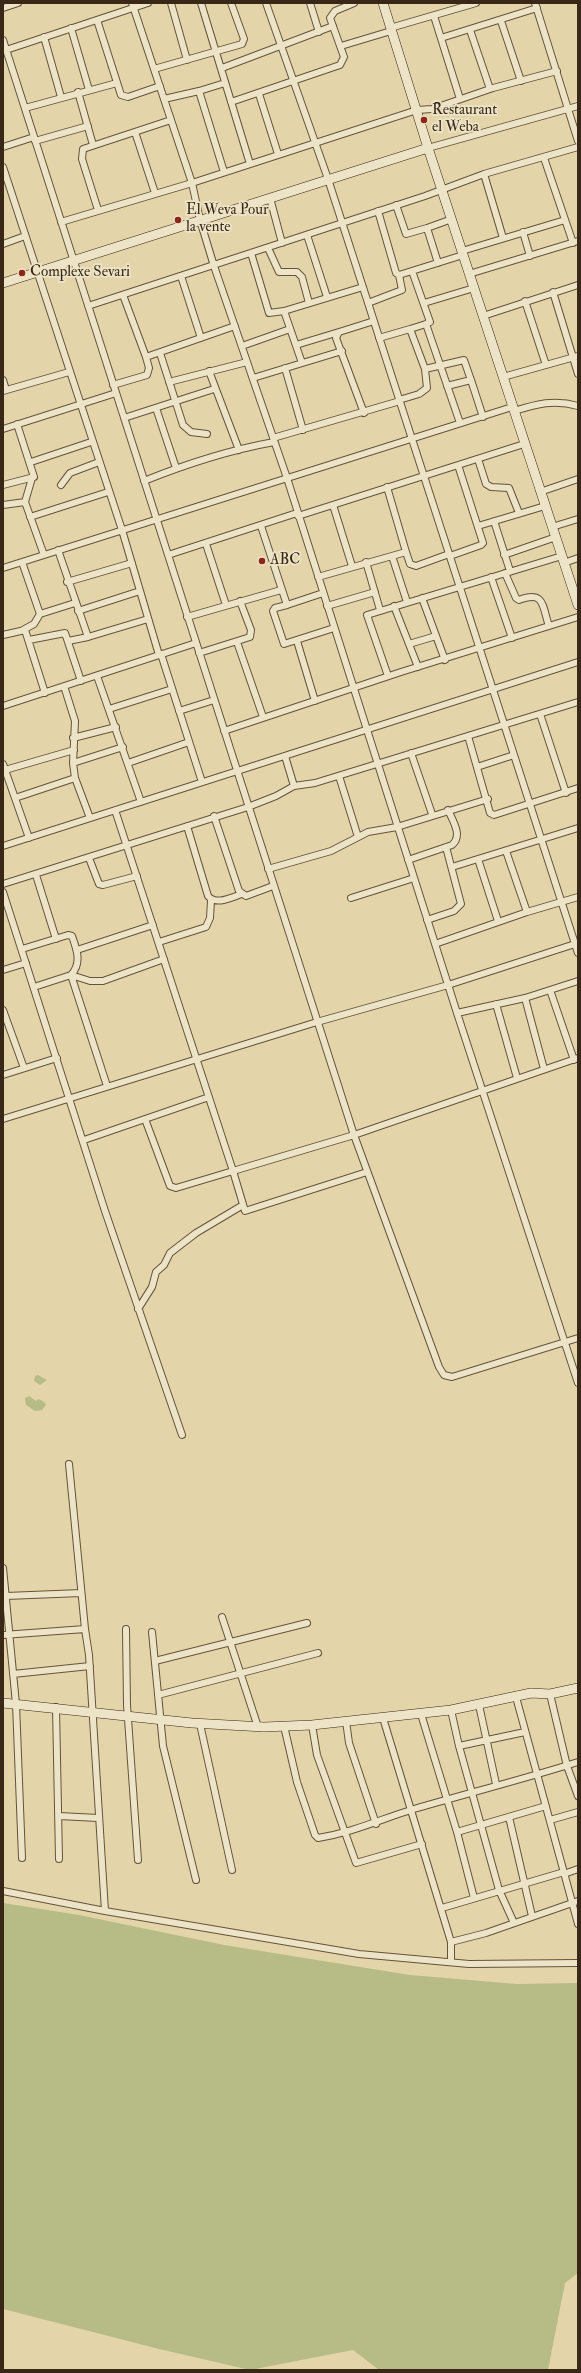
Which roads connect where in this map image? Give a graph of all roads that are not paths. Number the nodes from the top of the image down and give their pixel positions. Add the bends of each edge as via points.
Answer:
1 (18, 3) edge
2 (148, 3) edge
3 (171, 3) edge
4 (201, 3) edge
5 (231, 3) edge
6 (266, 3) edge
7 (310, 3) edge
8 (354, 3) edge
9 (383, 3) edge
10 (476, 3) edge
11 (133, 5) edge
12 (536, 5) edge
13 (3, 8) edge
14 (434, 16) junction
15 (97, 20) junction
16 (502, 21) junction
17 (333, 26) junction
18 (71, 28) junction
19 (391, 30) junction
20 (470, 30) junction
21 (319, 32) junction
22 (44, 37) junction
23 (440, 38) junction
24 (3, 40) edge
25 (341, 46) junction
26 (282, 47) junction
27 (6, 50) junction
28 (217, 52) junction
29 (187, 60) junction
30 (222, 68) junction
31 (154, 69) junction
32 (556, 71) junction
33 (521, 81) junction
34 (294, 82) junction
35 (117, 83) junction
36 (225, 83) junction
37 (160, 86) junction
38 (490, 89) junction
39 (89, 90) junction
40 (199, 91) junction
41 (78, 92) junction
42 (259, 94) junction
43 (61, 97) junction
44 (164, 99) junction
45 (460, 99) junction
46 (230, 102) junction
47 (578, 106) edge
48 (25, 108) junction
49 (568, 109) junction
50 (417, 110) junction
51 (171, 120) junction
52 (88, 126) junction
53 (135, 132) junction
54 (34, 139) junction
55 (578, 141) edge
56 (315, 142) junction
57 (93, 145) junction
58 (3, 147) edge
59 (578, 147) edge
60 (428, 148) junction
61 (278, 154) junction
62 (544, 158) junction
63 (250, 164) junction
64 (3, 168) edge
65 (224, 172) junction
66 (484, 174) junction
67 (328, 179) junction
68 (192, 183) junction
69 (5, 184) edge
70 (442, 189) junction
71 (155, 193) junction
72 (270, 198) junction
73 (396, 205) junction
74 (98, 210) junction
75 (378, 211) junction
76 (452, 219) junction
77 (200, 220) junction
78 (565, 220) junction
79 (61, 222) junction
80 (342, 222) junction
81 (427, 228) junction
82 (523, 232) junction
83 (307, 235) junction
84 (25, 236) junction
85 (503, 238) junction
86 (575, 242) edge
87 (282, 243) junction
88 (3, 244) edge
89 (268, 248) junction
90 (251, 253) junction
91 (462, 253) junction
92 (530, 256) junction
93 (75, 260) junction
94 (438, 263) junction
95 (214, 266) junction
96 (412, 271) junction
97 (37, 272) junction
98 (469, 274) junction
99 (398, 275) junction
100 (181, 276) junction
101 (3, 283) edge
102 (578, 285) edge
103 (363, 287) junction
104 (474, 288) junction
105 (553, 292) junction
106 (123, 294) junction
107 (327, 297) junction
108 (525, 301) junction
109 (309, 303) junction
110 (368, 303) junction
111 (424, 303) junction
112 (88, 306) junction
113 (284, 311) junction
114 (483, 316) junction
115 (374, 321) junction
116 (426, 324) junction
117 (235, 326) junction
118 (290, 329) junction
119 (410, 329) junction
120 (339, 332) junction
121 (201, 338) junction
122 (379, 338) junction
123 (296, 345) junction
124 (242, 346) junction
125 (342, 351) junction
126 (160, 353) junction
127 (146, 357) junction
128 (575, 357) edge
129 (247, 362) junction
130 (302, 363) junction
131 (440, 364) junction
132 (546, 365) junction
133 (284, 368) junction
134 (425, 369) junction
135 (209, 371) junction
136 (69, 372) junction
137 (578, 374) edge
138 (503, 377) junction
139 (253, 378) junction
140 (3, 380) edge
141 (471, 380) junction
142 (169, 382) junction
143 (114, 385) junction
144 (447, 386) junction
145 (214, 389) junction
146 (5, 390) edge
147 (116, 392) junction
148 (175, 401) junction
149 (399, 401) junction
150 (80, 404) junction
151 (578, 406) edge
152 (156, 408) junction
153 (513, 409) junction
154 (364, 413) junction
155 (483, 417) junction
156 (124, 418) junction
157 (460, 423) junction
158 (17, 424) junction
159 (3, 428) edge
160 (303, 430) junction
161 (207, 434) dead end
162 (412, 439) junction
163 (274, 440) junction
164 (91, 442) junction
165 (524, 444) junction
166 (239, 450) junction
167 (478, 459) junction
168 (30, 462) junction
169 (99, 462) junction
170 (458, 465) junction
171 (176, 468) junction
172 (424, 476) junction
173 (32, 478) junction
174 (287, 478) junction
175 (578, 479) edge
176 (144, 481) junction
177 (3, 485) edge
178 (61, 485) dead end
179 (387, 487) junction
180 (108, 492) junction
181 (540, 492) junction
182 (25, 502) junction
183 (3, 505) edge
184 (333, 505) junction
185 (545, 506) junction
186 (519, 513) junction
187 (297, 514) junction
188 (30, 517) junction
189 (156, 519) junction
190 (578, 519) edge
191 (494, 521) junction
192 (261, 526) junction
193 (478, 526) junction
194 (552, 527) junction
195 (122, 530) junction
196 (556, 537) junction
197 (206, 544) junction
198 (58, 550) junction
199 (406, 552) junction
200 (44, 555) junction
201 (168, 555) junction
202 (449, 555) junction
203 (504, 555) junction
204 (392, 556) junction
205 (578, 558) edge
206 (563, 559) junction
207 (22, 562) junction
208 (366, 562) junction
209 (132, 563) junction
210 (352, 566) junction
211 (3, 567) edge
212 (507, 572) junction
213 (318, 577) junction
214 (491, 578) junction
215 (67, 582) junction
216 (460, 588) junction
217 (282, 590) junction
218 (140, 591) junction
219 (375, 592) junction
220 (323, 593) junction
221 (422, 598) junction
222 (240, 601) junction
223 (407, 602) junction
224 (75, 603) junction
225 (226, 605) junction
226 (287, 605) junction
227 (578, 605) edge
228 (327, 606) junction
229 (394, 606) junction
230 (380, 610) junction
231 (78, 611) junction
232 (40, 614) junction
233 (188, 617) junction
234 (578, 617) edge
235 (148, 619) junction
236 (549, 626) junction
237 (334, 628) junction
238 (23, 630) junction
239 (3, 635) edge
240 (436, 636) junction
241 (88, 637) junction
242 (512, 638) junction
243 (29, 640) junction
244 (68, 641) junction
245 (297, 641) junction
246 (237, 642) junction
247 (196, 643) junction
248 (409, 644) junction
249 (480, 648) junction
250 (199, 653) junction
251 (160, 655) junction
252 (444, 660) junction
253 (578, 662) edge
254 (418, 667) junction
255 (96, 676) junction
256 (388, 676) junction
257 (81, 681) junction
258 (64, 686) junction
259 (353, 688) junction
260 (172, 689) junction
261 (493, 689) junction
262 (45, 693) junction
263 (214, 700) junction
264 (315, 701) junction
265 (578, 702) edge
266 (3, 706) edge
267 (109, 709) junction
268 (179, 711) junction
269 (540, 714) junction
270 (263, 717) junction
271 (505, 726) junction
272 (116, 727) junction
273 (367, 729) junction
274 (224, 731) junction
275 (468, 736) junction
276 (73, 738) junction
277 (189, 742) junction
278 (123, 747) junction
279 (74, 750) junction
280 (411, 753) junction
281 (514, 755) junction
282 (285, 756) junction
283 (73, 763) junction
284 (128, 763) junction
285 (377, 763) junction
286 (4, 767) edge
287 (477, 767) junction
288 (237, 771) junction
289 (339, 776) junction
290 (75, 778) junction
291 (202, 782) junction
292 (294, 786) junction
293 (578, 788) edge
294 (566, 793) junction
295 (15, 798) junction
296 (488, 799) junction
297 (141, 802) junction
298 (530, 804) junction
299 (248, 807) junction
300 (115, 810) junction
301 (448, 810) junction
302 (432, 814) junction
303 (214, 816) junction
304 (90, 818) junction
305 (187, 826) junction
306 (398, 827) junction
307 (577, 830) edge
308 (358, 836) junction
309 (29, 838) junction
310 (542, 840) junction
311 (127, 845) junction
312 (3, 846) edge
313 (446, 847) junction
314 (506, 851) junction
315 (89, 858) junction
316 (478, 859) junction
317 (408, 860) junction
318 (452, 867) junction
319 (268, 870) junction
320 (36, 875) junction
321 (137, 876) junction
322 (414, 878) junction
323 (3, 884) edge
324 (274, 886) junction
325 (3, 892) edge
326 (242, 894) junction
327 (578, 897) edge
328 (352, 898) dead end
329 (212, 900) junction
330 (562, 901) junction
331 (527, 912) junction
332 (427, 920) junction
333 (498, 921) junction
334 (153, 925) junction
335 (56, 939) junction
336 (159, 942) junction
337 (577, 943) edge
338 (435, 944) junction
339 (22, 950) junction
340 (77, 950) junction
341 (578, 953) edge
342 (164, 959) junction
343 (26, 963) junction
344 (3, 970) edge
345 (71, 975) junction
346 (578, 981) edge
347 (448, 986) junction
348 (34, 987) junction
349 (550, 990) junction
350 (525, 998) junction
351 (496, 1004) junction
352 (3, 1010) edge
353 (457, 1014) junction
354 (317, 1022) junction
355 (57, 1058) junction
356 (197, 1059) junction
357 (576, 1059) edge
358 (24, 1068) junction
359 (544, 1068) junction
360 (3, 1075) edge
361 (517, 1078) junction
362 (107, 1086) junction
363 (482, 1090) junction
364 (209, 1097) junction
365 (70, 1098) junction
366 (3, 1119) edge
367 (145, 1119) junction
368 (354, 1136) junction
369 (84, 1140) junction
370 (233, 1171) junction
371 (367, 1172) junction
372 (243, 1204) junction
373 (138, 1309) junction
374 (578, 1338) edge
375 (564, 1343) junction
376 (578, 1383) edge
377 (182, 1435) dead end
378 (69, 1464) dead end
379 (3, 1568) edge
380 (81, 1593) junction
381 (6, 1596) junction
382 (222, 1617) dead end
383 (307, 1623) dead end
384 (86, 1629) junction
385 (126, 1629) dead end
386 (152, 1632) dead end
387 (10, 1634) junction
388 (3, 1635) edge
389 (231, 1642) junction
390 (318, 1653) dead end
391 (155, 1661) junction
392 (90, 1666) junction
393 (242, 1672) junction
394 (13, 1674) junction
395 (578, 1688) edge
396 (550, 1694) junction
397 (158, 1695) junction
398 (516, 1697) junction
399 (3, 1703) edge
400 (16, 1704) junction
401 (479, 1704) junction
402 (56, 1707) junction
403 (452, 1710) junction
404 (92, 1711) junction
405 (421, 1714) junction
406 (129, 1717) junction
407 (160, 1718) junction
408 (382, 1718) junction
409 (346, 1721) junction
410 (200, 1724) junction
411 (312, 1725) junction
412 (284, 1726) junction
413 (258, 1727) junction
414 (525, 1732) junction
415 (487, 1740) junction
416 (459, 1746) junction
417 (578, 1762) edge
418 (567, 1766) junction
419 (538, 1776) junction
420 (496, 1784) junction
421 (472, 1792) junction
422 (578, 1796) edge
423 (447, 1799) junction
424 (546, 1806) junction
425 (412, 1810) junction
426 (578, 1812) edge
427 (59, 1816) junction
428 (98, 1818) junction
429 (509, 1818) junction
430 (550, 1820) junction
431 (376, 1824) junction
432 (480, 1825) junction
433 (457, 1832) junction
434 (345, 1834) junction
435 (422, 1844) junction
436 (22, 1858) dead end
437 (60, 1859) dead end
438 (138, 1860) dead end
439 (578, 1869) edge
440 (232, 1870) dead end
441 (564, 1873) junction
442 (196, 1880) dead end
443 (524, 1882) junction
444 (498, 1890) junction
445 (3, 1891) edge
446 (474, 1898) junction
447 (575, 1902) edge
448 (442, 1908) junction
449 (105, 1911) junction
450 (532, 1916) junction
451 (514, 1923) junction
452 (578, 1924) edge
453 (451, 1942) junction
454 (451, 1962) junction
455 (578, 1963) edge

1 - 13 street
2 - 11 street
3 - 29 street
4 - 28 street
5 - 28 street via 244,42
6 - 26 street
7 - 21 street
8 - 17 street via 331,15
9 - 19 street
10 - 14 street
11 - 15 street
11 - 31 street
12 - 16 street
12 - 32 street
14 - 19 street
14 - 23 street
15 - 18 street
15 - 35 street
16 - 20 street
16 - 33 street
17 - 21 street
17 - 25 street
18 - 22 street
18 - 39 street
19 - 25 street
19 - 50 street
20 - 23 street
20 - 38 street
21 - 26 street
22 - 27 street
22 - 43 street
23 - 45 street
24 - 27 street
25 - 34 street via 344,57 340,66
26 - 30 street
26 - 34 street
27 - 48 street
28 - 29 street
28 - 30 street
29 - 31 street
30 - 36 street
31 - 37 street
32 - 33 street
32 - 49 street
33 - 38 street
34 - 42 street
34 - 56 street
35 - 37 street via 124,98
35 - 39 street
36 - 40 street
36 - 46 street
37 - 44 street
38 - 45 street
39 - 41 street
40 - 44 street
40 - 65 street
41 - 43 street
41 - 52 street
42 - 46 street
42 - 61 street
43 - 48 street
44 - 51 street
45 - 50 street via 432,109
46 - 63 street
47 - 49 street
48 - 54 street
49 - 55 street
49 - 60 street
50 - 56 street
50 - 60 street
51 - 53 street
51 - 68 street
52 - 54 street
52 - 57 street
53 - 57 street
53 - 71 street
54 - 58 street
54 - 79 street
56 - 61 street
56 - 67 street
57 - 74 street via 81,152
59 - 62 street
60 - 67 street
60 - 70 street
61 - 63 street
62 - 66 street
62 - 78 street
63 - 65 street
64 - 69 street
65 - 68 street
66 - 70 street
66 - 85 street
67 - 72 street
67 - 80 street
68 - 71 street
68 - 77 street
69 - 84 street
70 - 73 street
70 - 76 street
71 - 74 street
72 - 77 street
72 - 87 street
73 - 75 street
73 - 81 street via 406,234
74 - 79 street
75 - 80 street
75 - 99 street
76 - 81 street
76 - 91 street
77 - 93 street
77 - 95 street
78 - 82 street
78 - 86 street
79 - 93 street
80 - 83 street
80 - 103 street
81 - 94 street
82 - 85 street
82 - 92 street
83 - 87 street
83 - 107 street
84 - 88 street
84 - 97 street
85 - 91 street
86 - 92 street
87 - 89 street
89 - 90 street
89 - 109 street via 279,272 297,272 302,277
90 - 95 street
90 - 113 street via 269,313
91 - 94 street
91 - 98 street
92 - 98 street
93 - 97 street
93 - 112 street
94 - 96 street
95 - 100 street
95 - 117 street
96 - 99 street
96 - 111 street
97 - 101 street
97 - 136 street
98 - 104 street
99 - 110 street via 402,290
100 - 106 street
100 - 121 street
102 - 105 street
103 - 107 street
103 - 110 street
104 - 111 street
104 - 114 street
105 - 108 street
105 - 128 street
106 - 112 street
106 - 127 street
107 - 109 street
108 - 114 street
108 - 132 street
109 - 113 street
110 - 115 street
111 - 116 street via 430,322
112 - 143 street
113 - 118 street
114 - 138 street
115 - 120 street
115 - 122 street
116 - 119 street
116 - 131 street
117 - 121 street
117 - 124 street
118 - 123 street
118 - 124 street
119 - 122 street
119 - 134 street
120 - 123 street
120 - 125 street via 336,338
121 - 126 street
122 - 149 street
123 - 130 street
124 - 129 street
125 - 130 street
125 - 154 street
126 - 127 street
126 - 142 street
127 - 143 street via 149,368 147,375
128 - 132 street
128 - 137 street
129 - 135 street
129 - 139 street
130 - 133 street
131 - 134 street
131 - 141 street via 464,360
131 - 144 street
132 - 138 street
133 - 139 street
133 - 160 street
134 - 149 street via 427,388 419,394
135 - 142 street
135 - 145 street
136 - 146 street
136 - 150 street
138 - 153 street
139 - 163 street
140 - 146 street
141 - 144 street
141 - 155 street
142 - 148 street
143 - 147 street
144 - 157 street
145 - 148 street
145 - 166 street
147 - 150 street
147 - 156 street
148 - 152 street
148 - 161 street via 183,426
149 - 154 street
149 - 162 street
150 - 158 street
150 - 164 street
151 - 153 street via 558,401
152 - 156 street
152 - 171 street
153 - 155 street
153 - 165 street
154 - 160 street
155 - 157 street
156 - 176 street
157 - 162 street
158 - 159 street
158 - 168 street
160 - 163 street
162 - 172 street
162 - 174 street
163 - 166 street
163 - 174 street
164 - 168 street
164 - 169 street
165 - 167 street
165 - 181 street
166 - 171 street
167 - 170 street
167 - 186 street via 486,484 491,487 509,488
168 - 173 street via 35,475
169 - 178 street via 70,473
169 - 180 street
170 - 172 street
170 - 193 street
171 - 176 street
172 - 179 street
172 - 202 street
173 - 177 street
173 - 182 street
174 - 187 street
174 - 189 street
175 - 181 street
176 - 189 street
179 - 184 street
179 - 199 street
180 - 188 street
180 - 195 street
181 - 185 street
182 - 183 street
182 - 188 street
184 - 187 street
184 - 210 street
185 - 186 street
185 - 194 street
186 - 191 street
187 - 192 street
187 - 213 street
188 - 200 street
189 - 195 street
189 - 201 street
190 - 194 street
191 - 193 street
191 - 203 street
192 - 197 street
192 - 217 street
193 - 202 street via 481,545
194 - 196 street
195 - 198 street
195 - 209 street
196 - 203 street
196 - 206 street
197 - 201 street
197 - 225 street
198 - 200 street
198 - 215 street
199 - 202 street via 410,564 416,566
199 - 204 street
200 - 207 street
201 - 233 street
202 - 216 street
203 - 212 street
204 - 208 street
204 - 223 street
205 - 206 street
206 - 212 street
206 - 227 street
207 - 211 street
207 - 232 street
208 - 210 street
208 - 219 street
209 - 215 street
209 - 218 street
210 - 213 street
212 - 214 street
212 - 236 street via 516,598 519,600 532,595 537,597
213 - 220 street
214 - 216 street
214 - 242 street
215 - 224 street
216 - 221 street
216 - 249 street
217 - 222 street
217 - 226 street
218 - 231 street
218 - 235 street
219 - 228 street
219 - 230 street
220 - 226 street
220 - 228 street
221 - 223 street
221 - 240 street
222 - 225 street
222 - 246 street via 251,634 247,639
223 - 229 street
224 - 231 street
224 - 232 street
225 - 233 street
226 - 245 street via 275,608 273,612 282,642 286,644
228 - 237 street
229 - 230 street
229 - 248 street
230 - 256 street via 367,615
231 - 241 street
232 - 238 street via 34,624
233 - 247 street
234 - 236 street
235 - 241 street
235 - 251 street
236 - 242 street
237 - 245 street
237 - 259 street
238 - 239 street
238 - 243 street
240 - 248 street
240 - 252 street
241 - 244 street
242 - 249 street
243 - 244 street via 62,632
243 - 262 street
244 - 257 street
245 - 264 street
246 - 250 street
246 - 270 street
247 - 250 street
247 - 251 street
248 - 254 street
249 - 252 street
249 - 261 street
250 - 263 street
251 - 255 street
251 - 260 street
252 - 254 street
253 - 261 street
254 - 256 street
255 - 257 street
255 - 267 street
256 - 259 street
257 - 258 street
258 - 262 street
258 - 276 street via 75,721
259 - 264 street
259 - 273 street
260 - 267 street
260 - 268 street
261 - 271 street
261 - 273 street
262 - 266 street
263 - 268 street
263 - 274 street
264 - 270 street
265 - 269 street
267 - 272 street
268 - 277 street
269 - 271 street
269 - 294 street
270 - 274 street
271 - 275 street
271 - 281 street
272 - 276 street
272 - 278 street
273 - 282 street
273 - 285 street
274 - 288 street
275 - 280 street
275 - 287 street
276 - 279 street
277 - 284 street
277 - 291 street
278 - 283 street
278 - 284 street
279 - 283 street
279 - 286 street
280 - 285 street
280 - 302 street
281 - 287 street
281 - 298 street
282 - 288 street
282 - 292 street
283 - 290 street
284 - 297 street
285 - 289 street
285 - 306 street
286 - 295 street
287 - 296 street
288 - 291 street
288 - 299 street
289 - 292 street
289 - 308 street
290 - 295 street
290 - 304 street
291 - 297 street
292 - 299 street
293 - 294 street
294 - 298 street
295 - 309 street
296 - 298 street via 489,810 494,815
296 - 301 street
297 - 300 street
298 - 310 street
299 - 303 street
299 - 319 street
300 - 304 street
300 - 311 street
301 - 302 street
301 - 313 street via 458,833 456,842
302 - 306 street
303 - 305 street
303 - 326 street via 236,887
304 - 309 street
305 - 311 street
305 - 329 street via 208,896
306 - 308 street
306 - 317 street
307 - 310 street
308 - 319 street via 331,851
309 - 312 street
310 - 314 street
310 - 330 street
311 - 315 street
311 - 321 street
313 - 317 street
313 - 318 street
314 - 316 street
314 - 331 street
315 - 320 street
315 - 321 street via 99,884 103,886
316 - 318 street
316 - 333 street
317 - 322 street
318 - 332 street via 461,904 454,911
319 - 324 street
320 - 323 street
320 - 335 street
321 - 334 street
322 - 328 street
322 - 332 street
324 - 326 street via 246,896
324 - 354 street
325 - 339 street
326 - 329 street via 216,902
327 - 330 street
329 - 336 street via 206,927
330 - 331 street
330 - 337 street
331 - 333 street
332 - 338 street
333 - 338 street
334 - 336 street
334 - 340 street
335 - 339 street
335 - 340 street via 70,934
336 - 342 street
337 - 341 street
337 - 347 street
338 - 347 street
339 - 343 street
340 - 345 street via 77,969
342 - 345 street via 102,981 90,981
342 - 356 street
343 - 344 street
343 - 348 street
345 - 348 street
345 - 362 street
346 - 349 street
347 - 353 street
347 - 354 street
348 - 355 street
349 - 350 street
349 - 357 street
350 - 351 street
350 - 359 street
351 - 353 street
351 - 361 street
352 - 358 street
353 - 363 street
354 - 356 street
354 - 368 street
355 - 358 street
355 - 365 street
356 - 362 street
356 - 364 street
357 - 359 street
358 - 360 street
359 - 361 street
361 - 363 street
362 - 365 street
363 - 368 street
363 - 375 street
364 - 367 street
364 - 370 street
365 - 366 street
365 - 369 street
367 - 369 street
367 - 370 street via 172,1188
368 - 370 street
368 - 371 street
369 - 373 street
370 - 372 street
371 - 372 street via 245,1211
371 - 375 street via 444,1375 452,1377
372 - 373 street via 196,1233 170,1253 164,1265 156,1272 152,1287
373 - 377 street
374 - 375 street
375 - 376 street
378 - 380 street
379 - 381 street
380 - 381 street
380 - 384 street
381 - 387 street
382 - 389 street
383 - 389 street
384 - 387 street
384 - 392 street
385 - 406 street
386 - 391 street
387 - 388 street
387 - 394 street
389 - 391 street
389 - 393 street
390 - 393 street
391 - 397 street
392 - 394 street
392 - 404 street
393 - 397 street
393 - 413 street
394 - 400 street
395 - 396 street
396 - 398 street via 540,1692
396 - 418 street
397 - 407 street
398 - 401 street
398 - 414 street
399 - 400 street
400 - 402 street
400 - 436 street
401 - 403 street
401 - 415 street
402 - 404 street
402 - 427 street
403 - 405 street
403 - 416 street
404 - 406 street
404 - 428 street
405 - 408 street
405 - 423 street
406 - 407 street
406 - 438 street
407 - 410 street
407 - 442 street via 163,1746
408 - 409 street
408 - 425 street
409 - 411 street
409 - 431 street via 351,1750
410 - 413 street
410 - 440 street
411 - 412 street
411 - 434 street via 317,1755
412 - 413 street
412 - 434 street via 297,1782 315,1835 318,1838
414 - 415 street
414 - 419 street
415 - 416 street
415 - 420 street
416 - 421 street
417 - 418 street
418 - 419 street
418 - 422 street
419 - 420 street
419 - 424 street
420 - 421 street
421 - 423 street
421 - 432 street
423 - 425 street
423 - 433 street
424 - 429 street
424 - 430 street
425 - 431 street
425 - 435 street
426 - 430 street
427 - 428 street
427 - 437 street
428 - 449 street
429 - 432 street
429 - 443 street
430 - 441 street
431 - 434 street
432 - 433 street
432 - 444 street
433 - 446 street
434 - 435 street via 356,1863
435 - 448 street
439 - 441 street
441 - 443 street
441 - 447 street
443 - 444 street
443 - 450 street
444 - 446 street
444 - 451 street
445 - 449 street
446 - 448 street
447 - 450 street
447 - 452 street
448 - 453 street
449 - 454 street via 359,1954
450 - 451 street
451 - 453 street
453 - 454 street
454 - 455 street

